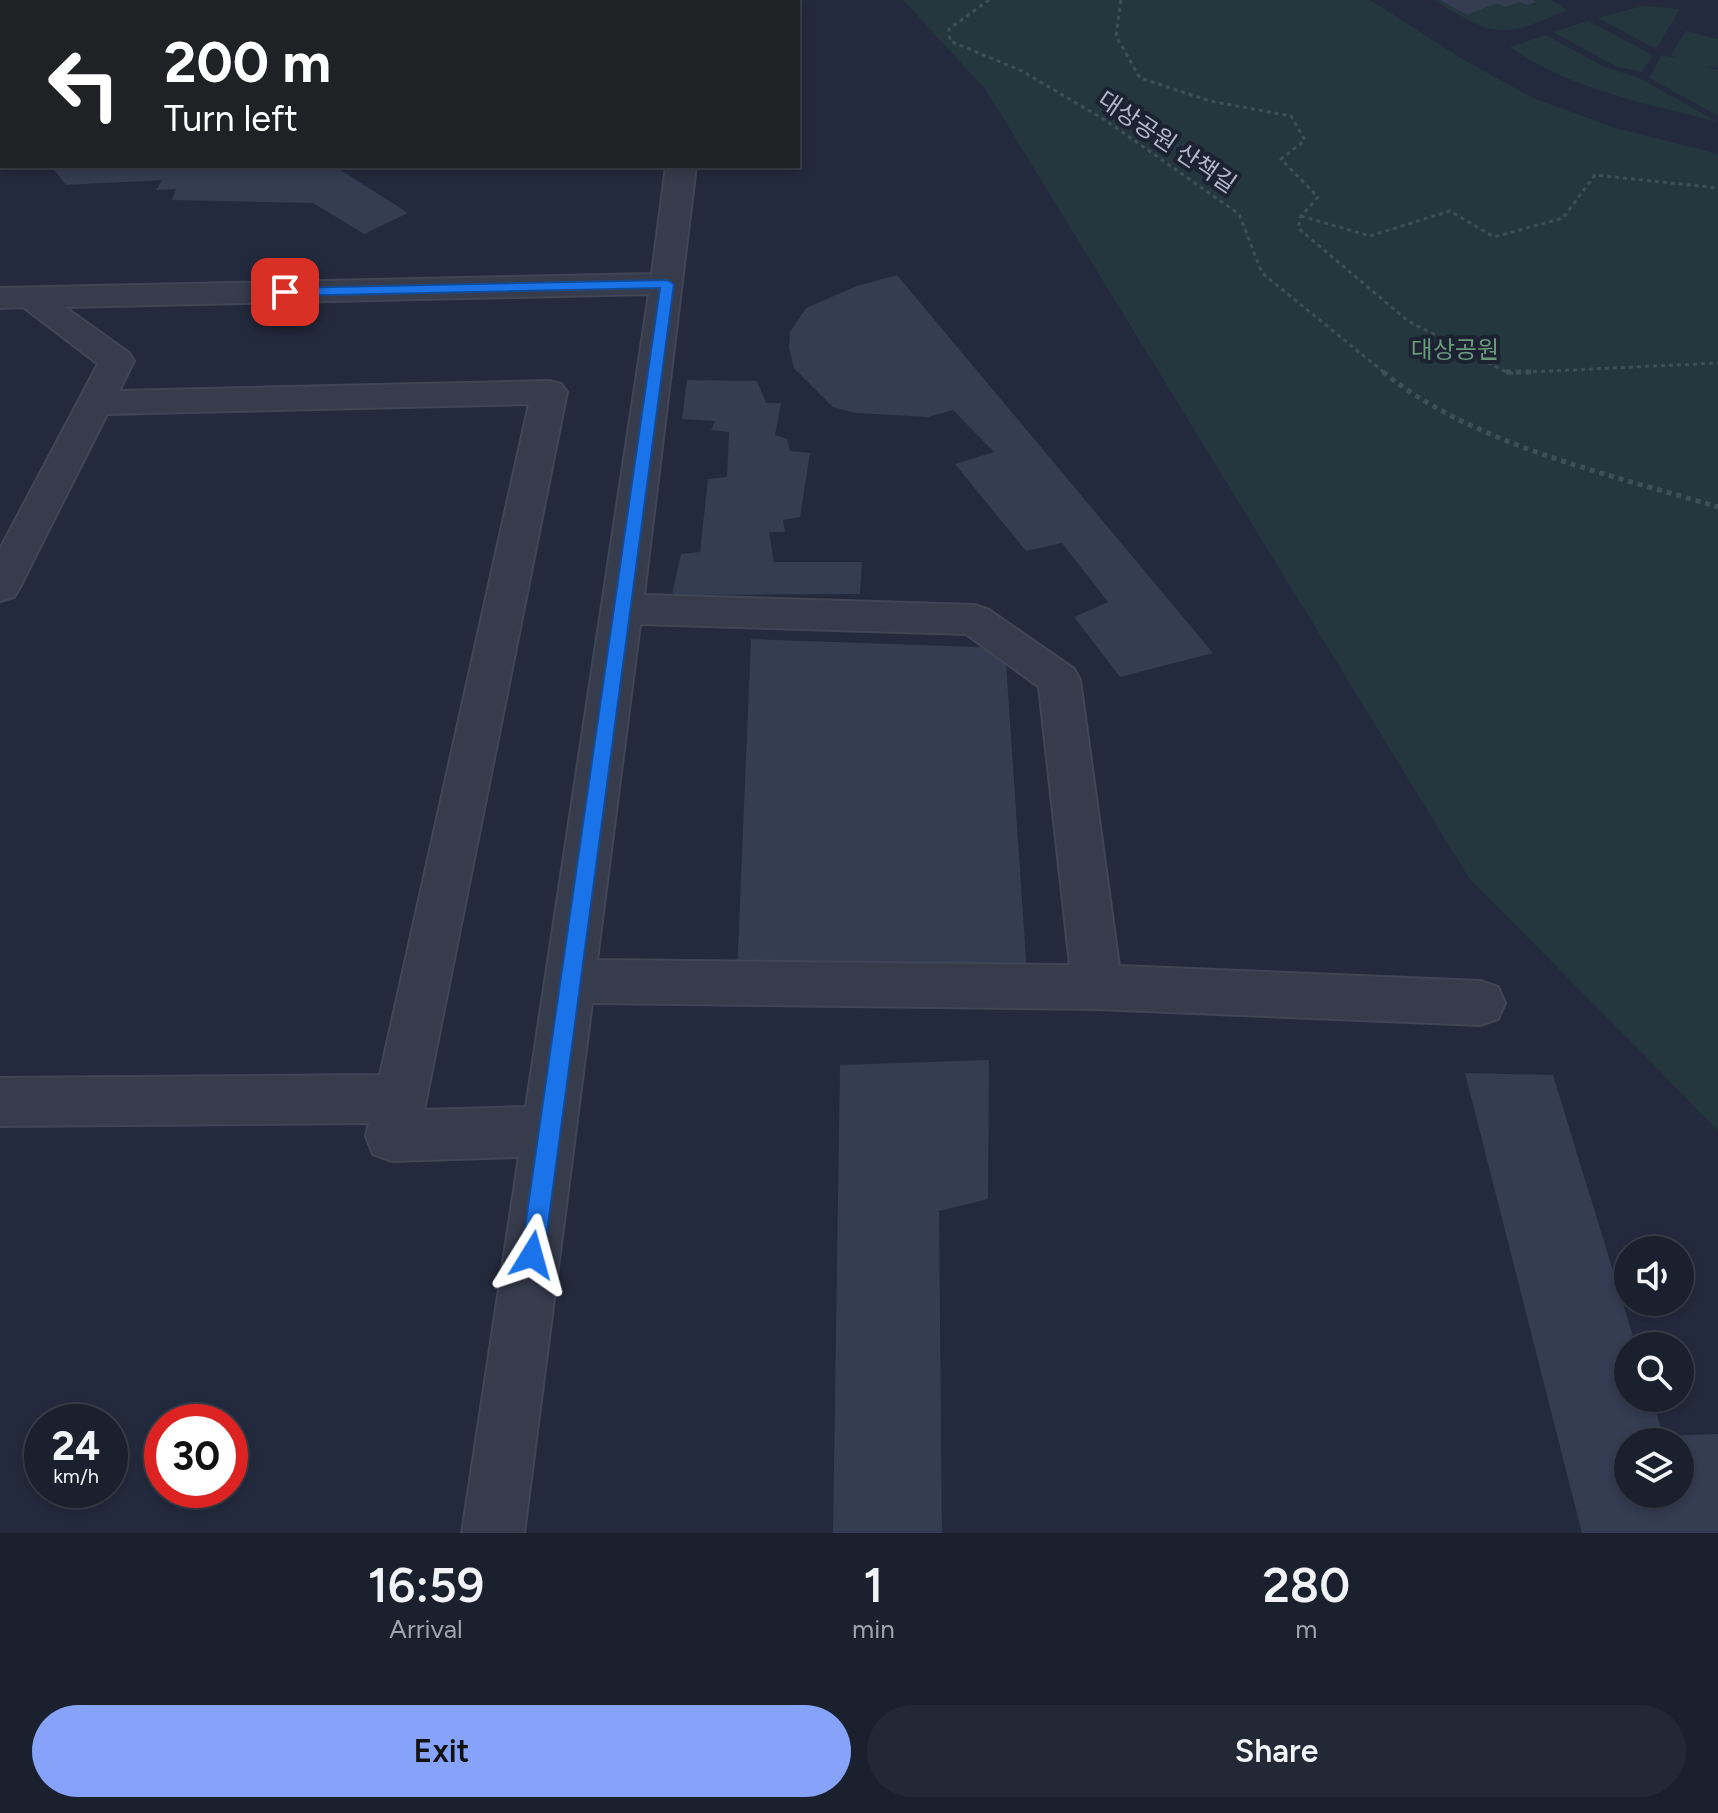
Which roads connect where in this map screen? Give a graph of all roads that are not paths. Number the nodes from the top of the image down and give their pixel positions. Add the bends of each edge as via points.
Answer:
1 (681, 168) edge
2 (667, 284) junction
3 (15, 297) edge
4 (95, 403) junction
5 (0, 587) edge
6 (622, 609) junction
7 (570, 981) junction
8 (1097, 987) junction
9 (1480, 1003) dead end
10 (401, 1099) junction
11 (0, 1102) edge
12 (549, 1131) junction
13 (493, 1533) edge

1 - 2 street
2 - 3 street
2 - 6 street
3 - 4 street via 117,361
4 - 5 street
4 - 10 street via 549,392
6 - 7 street
6 - 8 street via 975,620 1059,680
7 - 8 street
7 - 12 street
8 - 9 street
10 - 11 street
10 - 12 street via 392,1136
12 - 13 street

